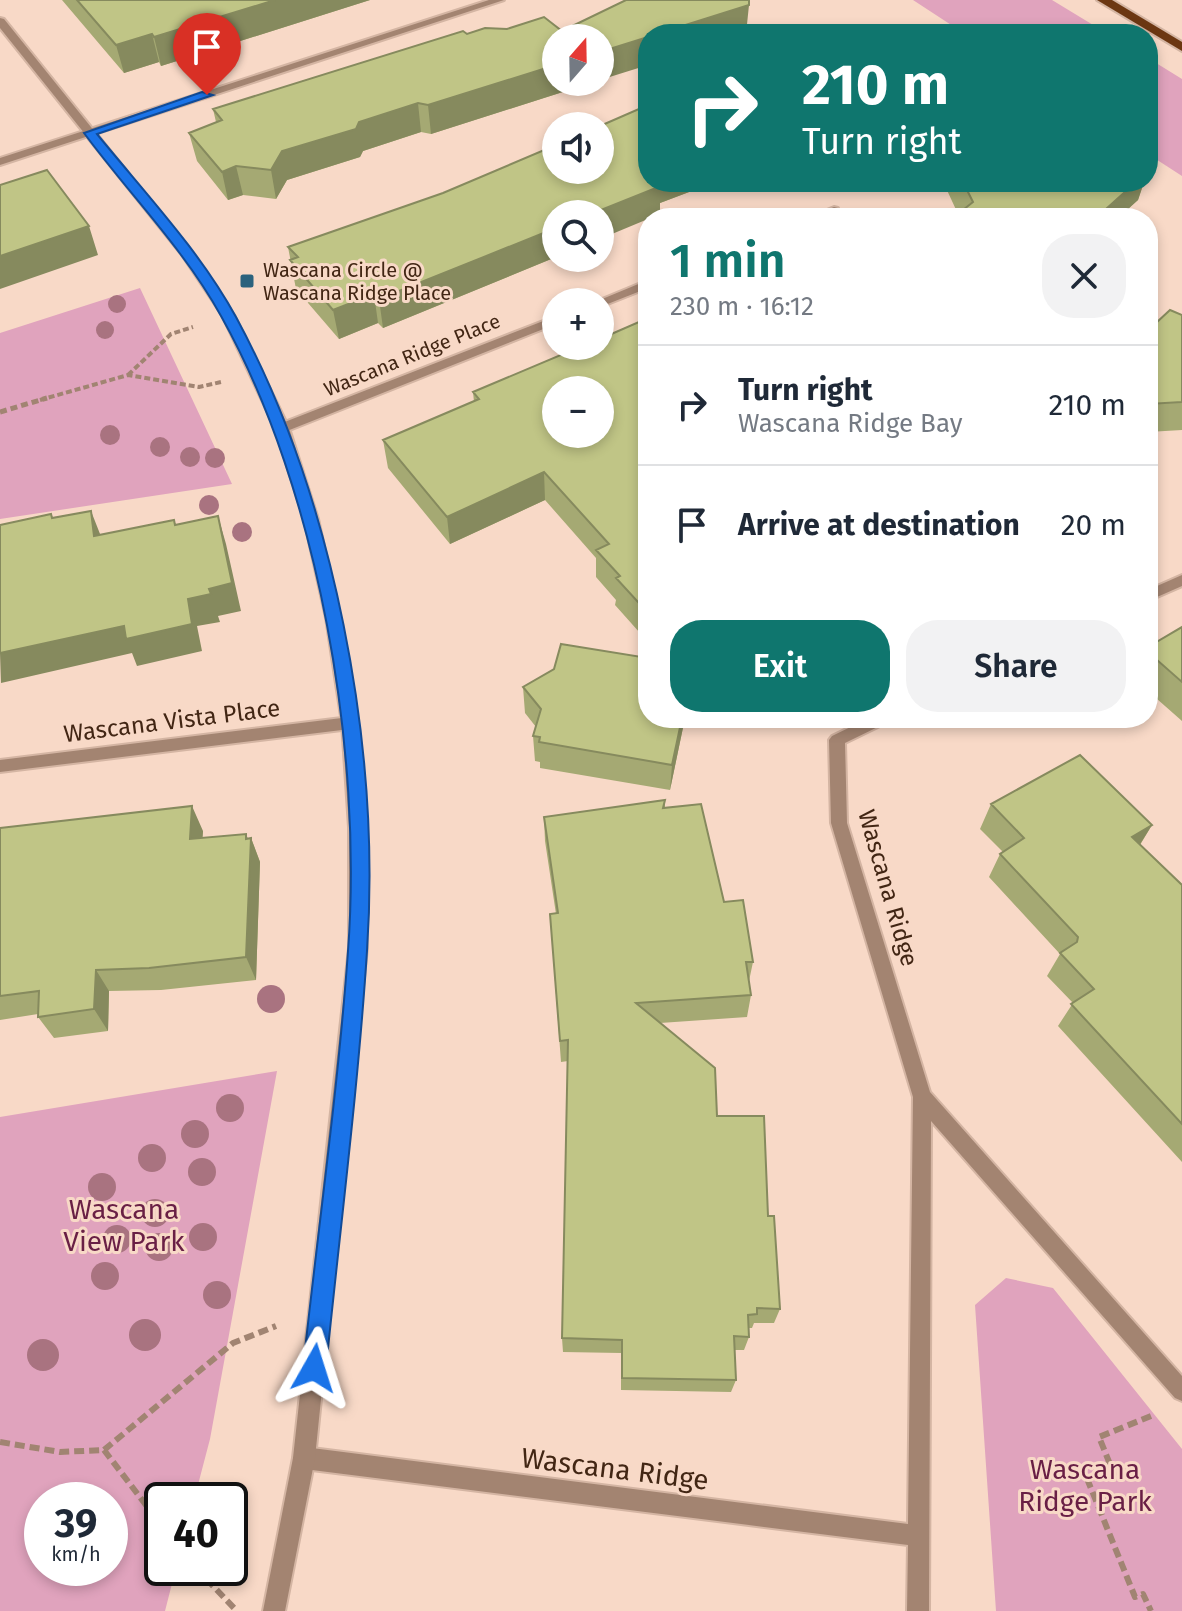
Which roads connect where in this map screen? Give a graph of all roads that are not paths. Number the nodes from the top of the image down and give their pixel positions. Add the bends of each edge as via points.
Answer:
1 (499, 0) edge
2 (1103, 0) edge
3 (0, 21) edge
4 (1143, 24) edge
5 (1158, 33) edge
6 (1182, 47) edge
7 (90, 133) junction
8 (0, 162) edge
9 (638, 288) edge
10 (614, 297) edge
11 (542, 326) edge
12 (282, 428) junction
13 (1182, 580) edge
14 (1158, 591) edge
15 (350, 723) junction
16 (862, 728) edge
17 (0, 766) edge
18 (922, 1097) junction
19 (1182, 1391) edge
20 (304, 1458) junction
21 (919, 1536) junction
22 (274, 1611) edge
23 (918, 1611) edge

1 - 7 street
2 - 4 main road
3 - 7 street
5 - 6 main road
7 - 8 street
7 - 12 street via 228,315
9 - 10 street
11 - 12 street, Wascana Ridge Place
12 - 15 street via 311,519
13 - 14 street
15 - 17 street, Wascana Vista Place
15 - 20 street via 358,948
16 - 18 street, Wascana Ridge via 837,740 839,823
18 - 19 street, Wascana Ridge
18 - 21 street, Wascana Ridge
20 - 21 street, Wascana Ridge
20 - 22 street
21 - 23 street, Wascana Ridge

